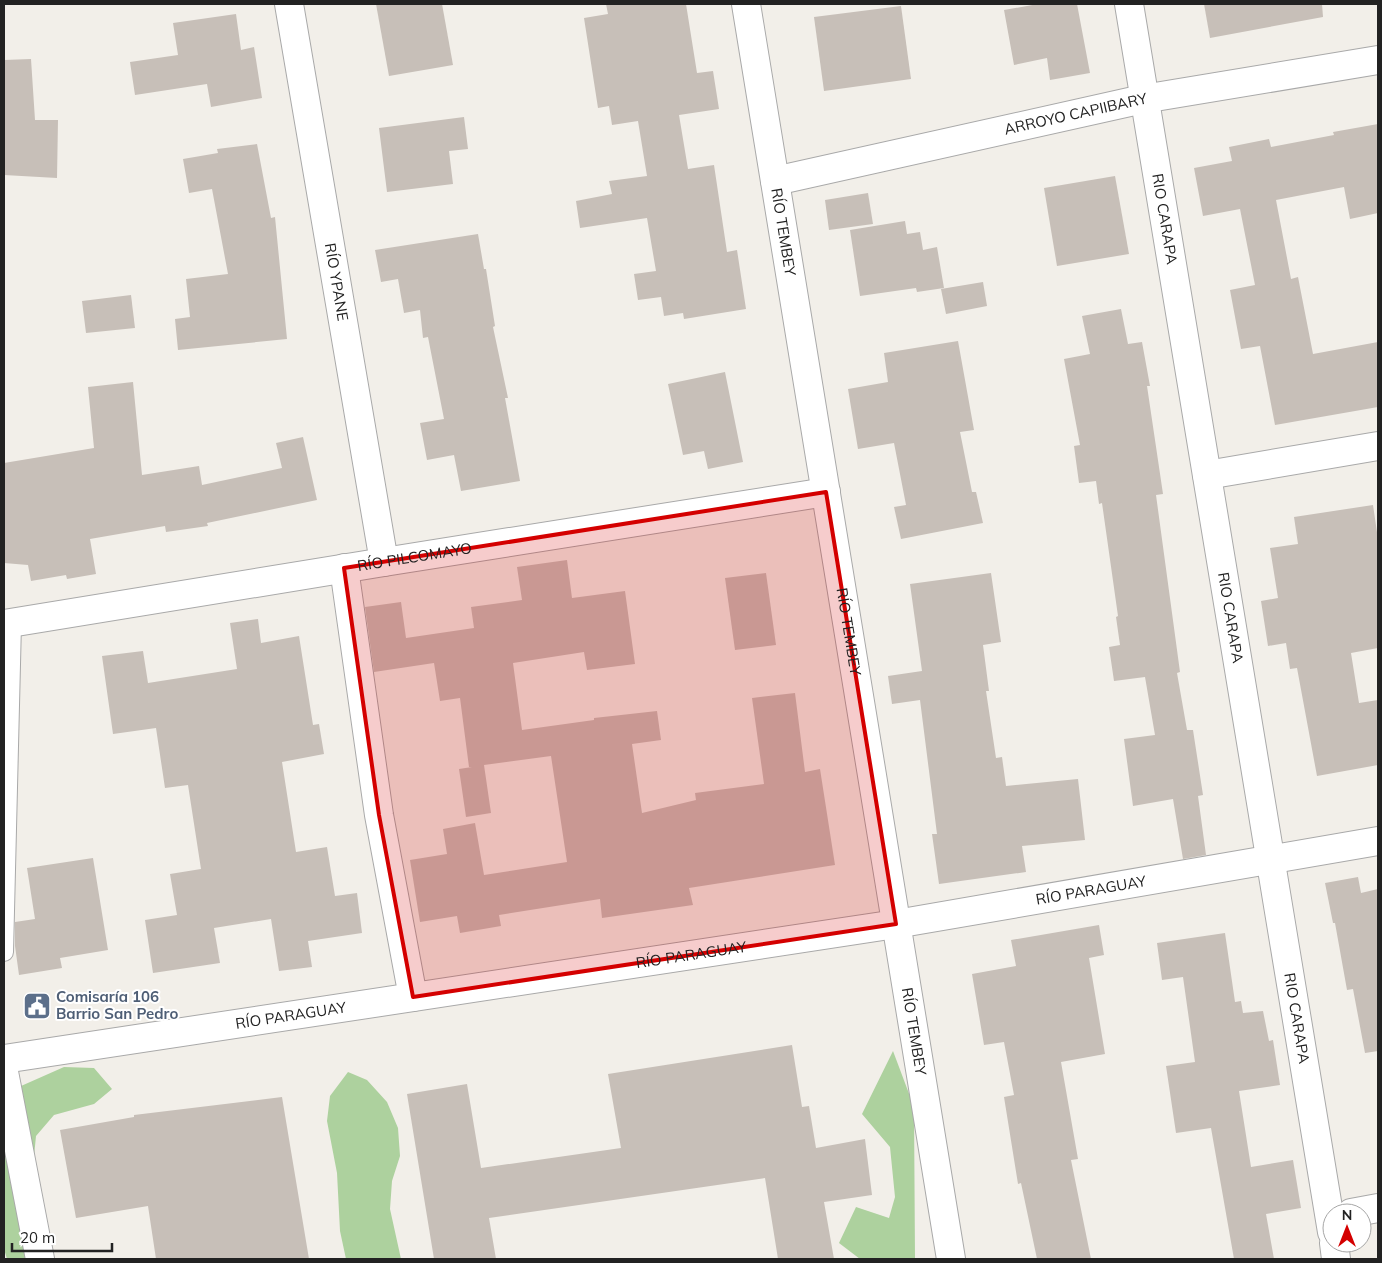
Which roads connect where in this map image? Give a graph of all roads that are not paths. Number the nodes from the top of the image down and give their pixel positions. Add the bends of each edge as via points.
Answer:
1 (289, 4) edge
2 (746, 4) edge
3 (1128, 4) edge
4 (1378, 60) edge
5 (1144, 99) junction
6 (775, 181) junction
7 (1378, 446) edge
8 (1207, 475) junction
9 (826, 492) junction
10 (384, 562) junction
11 (344, 568) junction
12 (8, 624) edge
13 (1378, 842) edge
14 (1271, 860) junction
15 (896, 924) junction
16 (4, 952) edge
17 (413, 997) junction
18 (4, 1059) edge
19 (4, 1072) edge
20 (1333, 1203) edge
21 (40, 1259) edge
22 (951, 1259) edge

1 - 10 street, RÍO YPANE
2 - 6 street, RÍO TEMBEY
3 - 5 street, RIO CARAPA
4 - 5 street, ARROYO CAPIIBARY
5 - 6 street, ARROYO CAPIIBARY
5 - 8 street, RIO CARAPA
6 - 9 street, RÍO TEMBEY
7 - 8 street
8 - 14 street, RIO CARAPA
9 - 10 street, RÍO PILCOMAYO
9 - 15 street, RÍO TEMBEY
10 - 11 street, RÍO PILCOMAYO
11 - 12 street, RÍO PILCOMAYO
11 - 17 street via 379,815
12 - 16 lane
13 - 14 street, RÍO PARAGUAY
14 - 15 street, RÍO PARAGUAY
14 - 20 street, RIO CARAPA
15 - 17 street, RÍO PARAGUAY
15 - 22 street, RÍO TEMBEY
17 - 18 street, RÍO PARAGUAY
19 - 21 street

